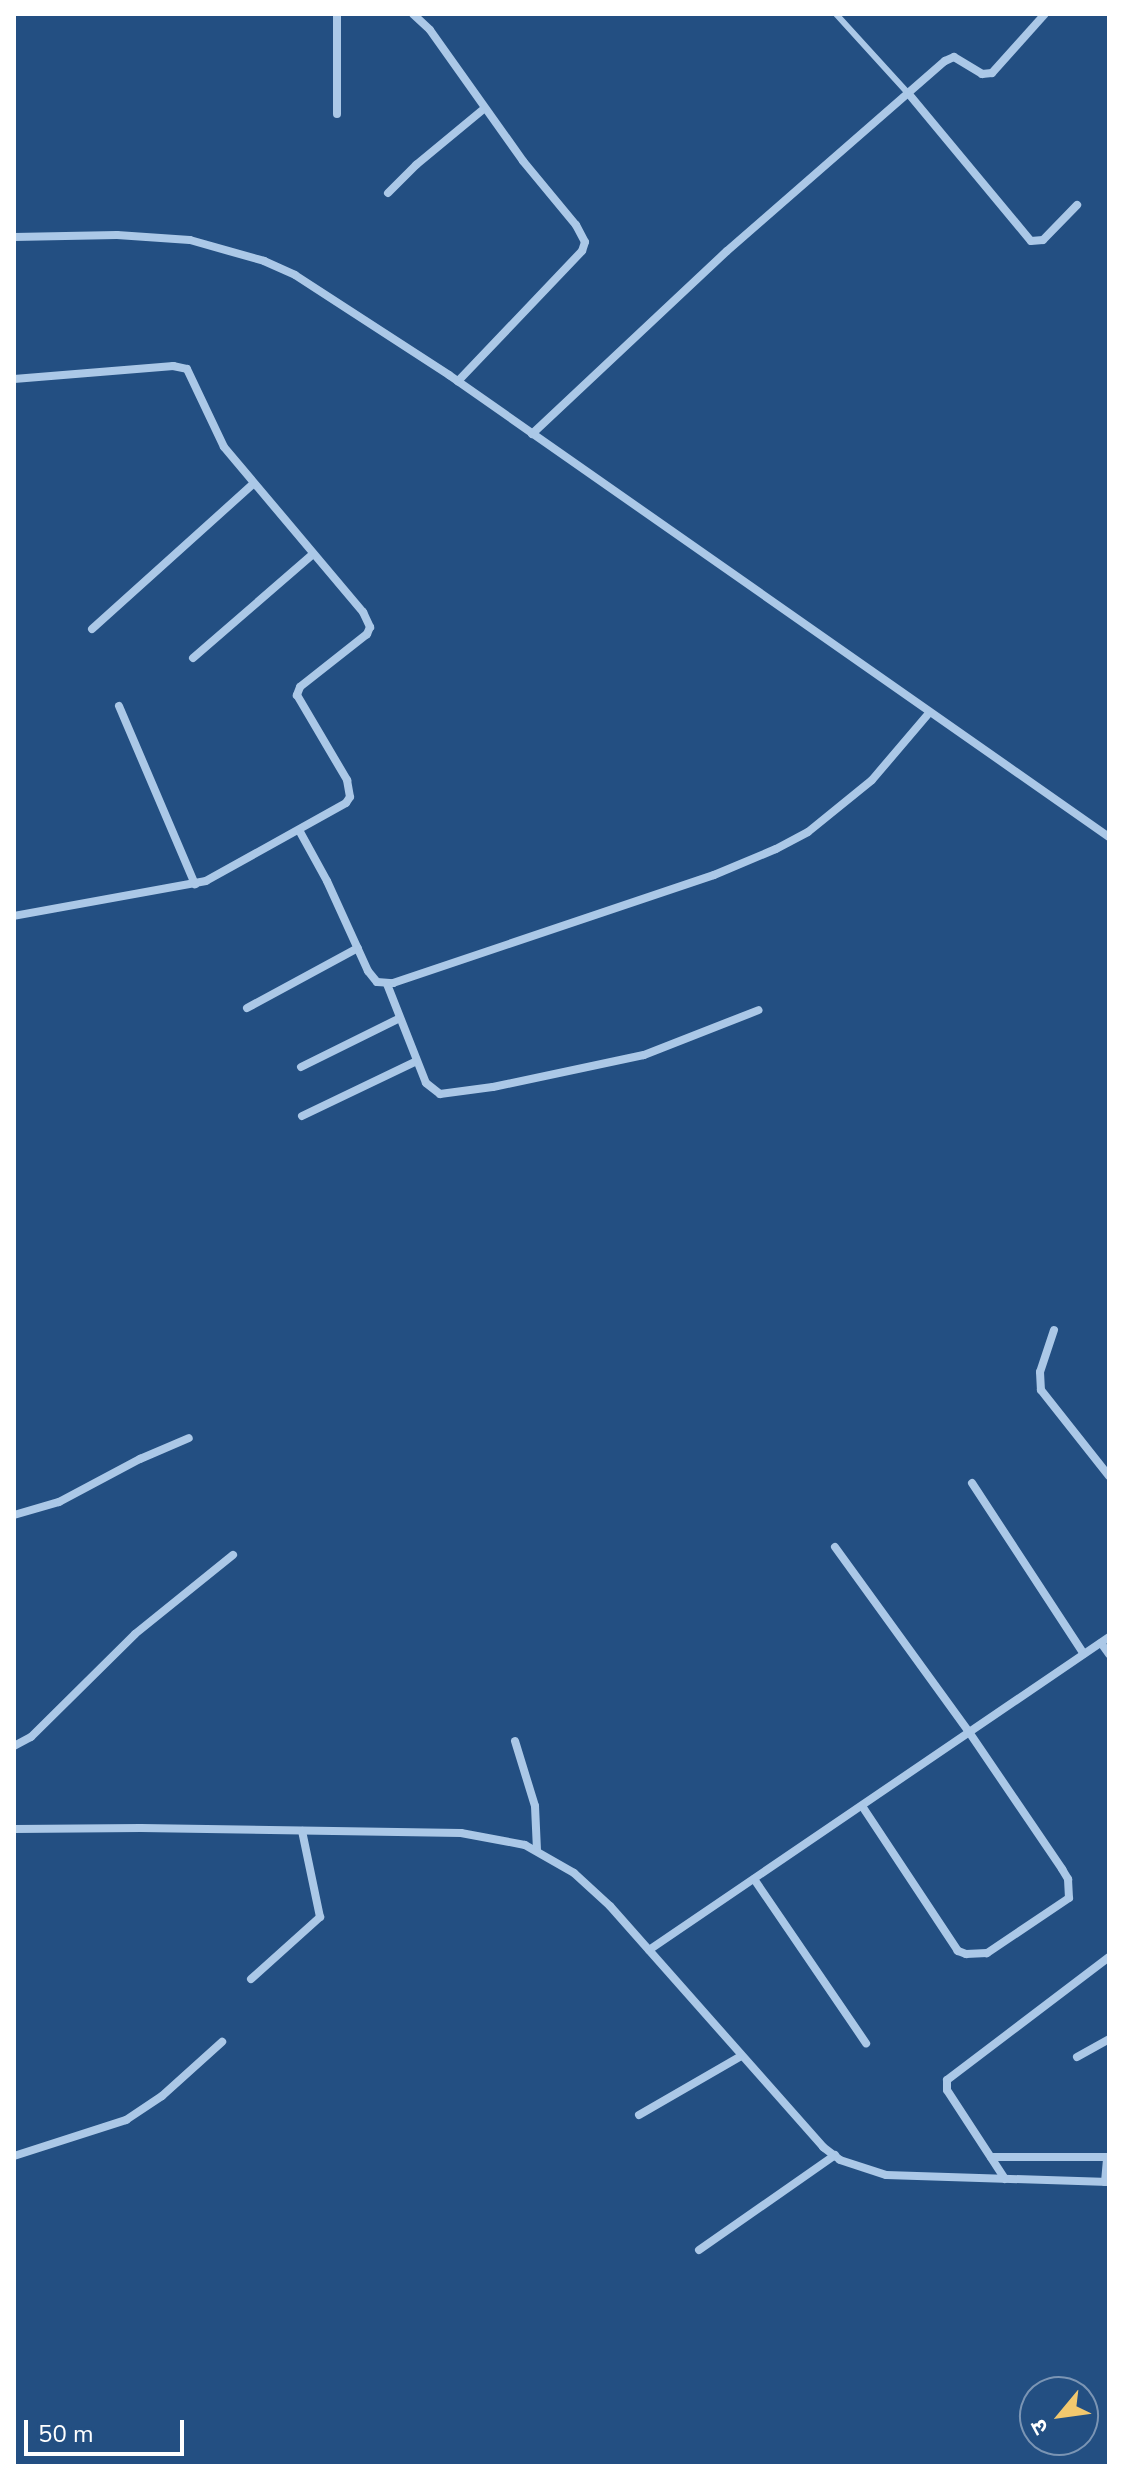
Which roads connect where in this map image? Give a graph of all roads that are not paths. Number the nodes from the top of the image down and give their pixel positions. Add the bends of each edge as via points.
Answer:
1 (337, 14) edge
2 (413, 14) edge
3 (836, 14) edge
4 (1045, 14) edge
5 (908, 93) junction
6 (485, 108) junction
7 (337, 114) dead end
8 (388, 193) dead end
9 (1077, 205) dead end
10 (14, 237) edge
11 (14, 379) edge
12 (458, 381) junction
13 (532, 434) junction
14 (253, 484) junction
15 (313, 554) junction
16 (92, 629) dead end
17 (193, 658) dead end
18 (119, 706) dead end
19 (929, 713) junction
20 (299, 830) junction
21 (1109, 837) edge
22 (195, 884) junction
23 (14, 916) edge
24 (358, 948) junction
25 (387, 984) junction
26 (247, 1008) dead end
27 (759, 1010) dead end
28 (400, 1018) junction
29 (417, 1061) junction
30 (301, 1067) dead end
31 (302, 1116) dead end
32 (1054, 1330) dead end
33 (189, 1438) dead end
34 (1109, 1476) edge
35 (972, 1483) dead end
36 (14, 1515) edge
37 (835, 1547) dead end
38 (233, 1555) dead end
39 (1109, 1637) edge
40 (1101, 1643) junction
41 (1084, 1654) junction
42 (1109, 1654) edge
43 (969, 1732) junction
44 (515, 1741) dead end
45 (14, 1746) edge
46 (862, 1806) junction
47 (14, 1829) edge
48 (302, 1831) junction
49 (537, 1850) junction
50 (754, 1879) junction
51 (649, 1950) junction
52 (1109, 1957) edge
53 (251, 1979) dead end
54 (1109, 2039) edge
55 (222, 2042) dead end
56 (866, 2043) dead end
57 (741, 2056) junction
58 (1077, 2057) dead end
59 (639, 2115) dead end
60 (835, 2155) junction
61 (14, 2156) edge
62 (992, 2159) junction
63 (1107, 2159) edge
64 (1003, 2175) junction
65 (1107, 2179) edge
66 (699, 2250) dead end

1 - 7 street
2 - 6 street
3 - 5 lane
4 - 5 street via 996,71 982,74 959,58 950,58
5 - 9 street via 1031,241 1043,240
5 - 13 street via 727,251
6 - 8 street
6 - 12 street via 576,225 584,247
10 - 12 street via 159,236 264,261 328,294
11 - 14 street via 187,369 224,447
12 - 13 street
13 - 19 street
14 - 15 street
14 - 16 street
15 - 17 street
15 - 20 street via 370,627 297,691 298,702 350,791 346,803
18 - 22 street
19 - 21 street
19 - 25 street via 872,780 808,832 776,849
20 - 22 street
20 - 24 street
22 - 23 street
24 - 25 street via 372,978
24 - 26 street
25 - 28 street
27 - 29 street via 644,1055 493,1087 440,1094 430,1089
28 - 29 street
28 - 30 street
29 - 31 street
32 - 34 street via 1040,1372 1041,1390
33 - 36 street via 59,1502
35 - 41 street
37 - 43 street
38 - 45 street via 135,1634 31,1737
39 - 40 street
40 - 41 street
40 - 42 street
41 - 43 street
43 - 46 street
43 - 46 street via 1068,1879 1069,1898 1062,1905 987,1953 958,1951
44 - 49 street via 533,1796
46 - 50 street
47 - 48 street
48 - 49 street via 473,1834
48 - 53 street via 320,1917
49 - 51 street via 574,1873
50 - 51 street
50 - 56 street
51 - 57 street
52 - 62 street via 947,2080 947,2090
54 - 58 street
55 - 61 street via 162,2096 126,2120
57 - 59 street
57 - 60 street
60 - 64 street via 886,2175
60 - 66 street
62 - 63 street
62 - 64 street
63 - 65 street
64 - 65 street

